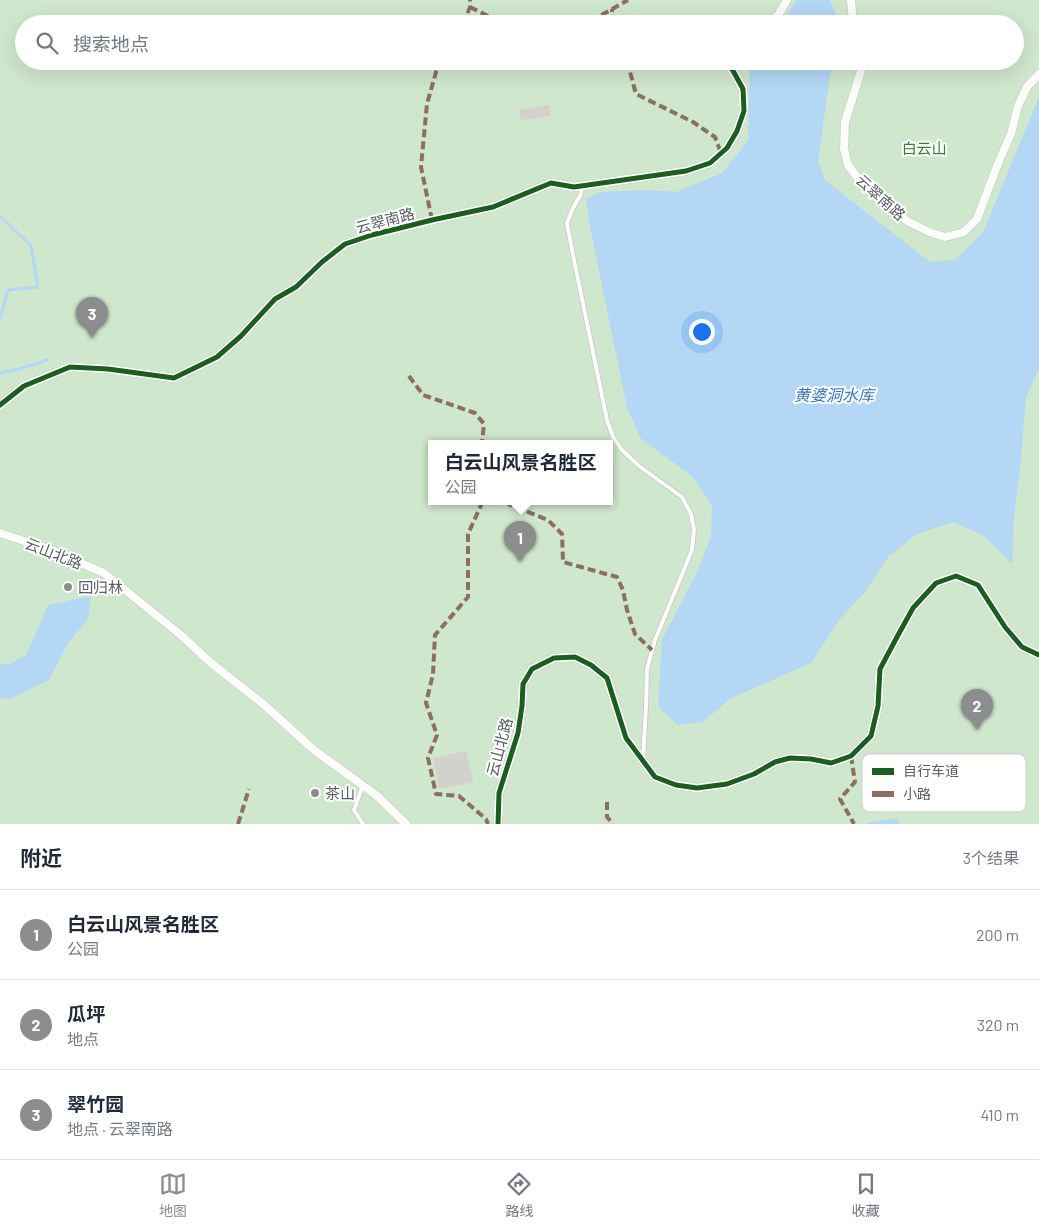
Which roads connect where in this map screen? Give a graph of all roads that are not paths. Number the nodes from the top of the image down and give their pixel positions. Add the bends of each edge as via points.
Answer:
1 (787, 0) edge
2 (851, 0) edge
3 (778, 15) edge
4 (852, 15) edge
5 (733, 70) edge
6 (861, 70) edge
7 (1039, 74) edge
8 (583, 186) junction
9 (0, 405) edge
10 (0, 533) edge
11 (1039, 655) edge
12 (643, 761) junction
13 (363, 785) junction
14 (363, 824) edge
15 (406, 824) edge
16 (498, 824) edge

1 - 3 street
2 - 4 street
5 - 8 street, 云翠南路 via 743,89 744,111 738,131 722,154 710,163 686,171
6 - 7 street, 云翠南路 via 845,122 844,150 848,165 863,185 907,221 945,237 964,232 977,219 1011,134 1018,106 1027,87
8 - 9 street, 云翠南路 via 551,183 493,207 345,244 296,287 275,299 217,357 174,378 70,367 24,386
8 - 12 lane via 568,223 607,420 622,450 682,497 694,529 692,550 655,640 647,669
10 - 13 street, 云山北路 via 104,573 262,702 314,750
11 - 12 street, 云山北路 via 1022,647 978,585 956,576 936,583 913,608 880,669 878,706 871,736 851,756 831,763 790,758 728,784 697,788 676,786 655,777
12 - 16 street, 云山北路 via 626,738 608,678 576,657 554,658 532,669 523,684 518,733 499,793
13 - 14 lane via 354,810
13 - 15 street, 云山北路

